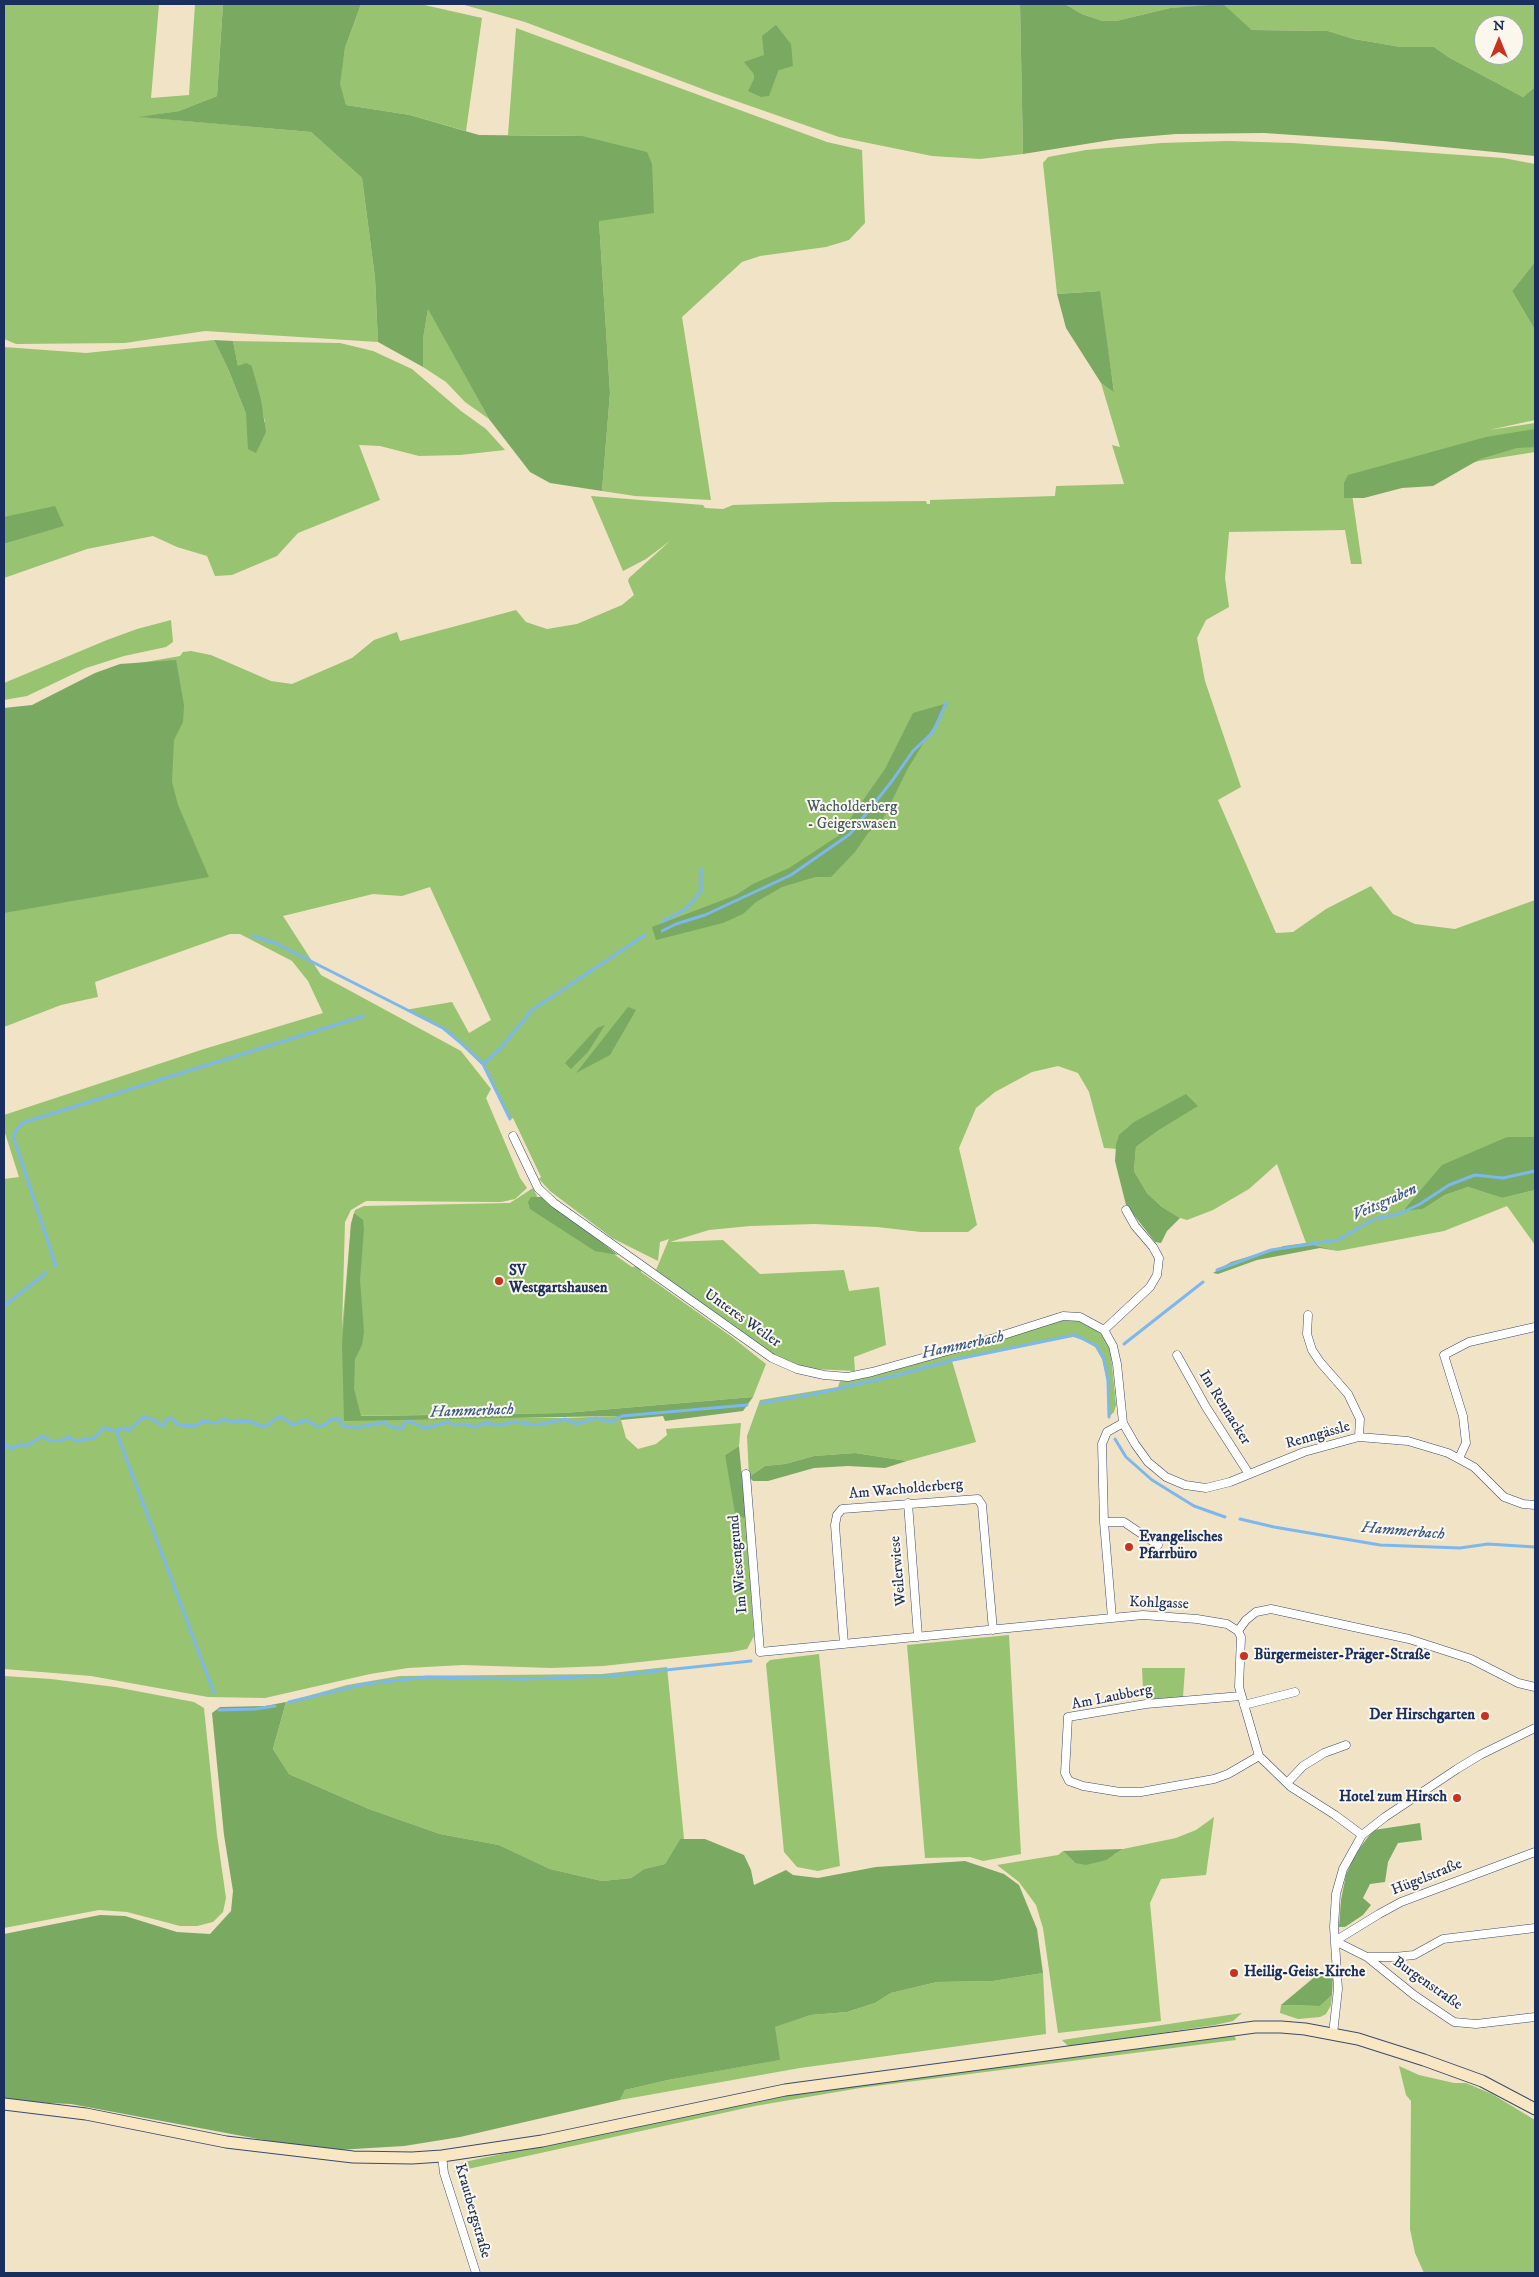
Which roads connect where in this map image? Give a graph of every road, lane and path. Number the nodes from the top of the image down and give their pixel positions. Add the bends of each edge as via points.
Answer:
1 (513, 1136) dead end
2 (1126, 1210) dead end
3 (1308, 1315) dead end
4 (1535, 1327) edge
5 (1104, 1330) junction
6 (1177, 1355) dead end
7 (1123, 1422) junction
8 (1360, 1437) junction
9 (1460, 1458) junction
10 (746, 1474) dead end
11 (1249, 1474) junction
12 (908, 1503) junction
13 (1535, 1505) edge
14 (1104, 1522) junction
15 (1158, 1545) dead end
16 (1112, 1618) junction
17 (992, 1630) junction
18 (1238, 1631) junction
19 (918, 1637) junction
20 (844, 1644) junction
21 (760, 1652) joint
22 (1535, 1687) edge
23 (1295, 1692) dead end
24 (1241, 1696) junction
25 (1244, 1705) junction
26 (1535, 1728) edge
27 (1346, 1745) dead end
28 (1259, 1756) junction
29 (1286, 1783) junction
30 (1362, 1835) junction
31 (1535, 1852) edge
32 (1535, 1928) edge
33 (1334, 1941) junction
34 (1367, 1957) junction
35 (1535, 2016) edge
36 (1333, 2034) junction
37 (4, 2104) edge
38 (1535, 2109) edge
39 (442, 2156) junction
40 (476, 2273) edge

1 - 5 street, Unteres Weiler via 538,1188 554,1203 772,1358 797,1370 848,1376 872,1372 1063,1316 1080,1317
2 - 5 street via 1159,1258 1157,1275 1150,1288
3 - 8 street via 1307,1334 1312,1350 1348,1394 1360,1419
4 - 9 street via 1469,1342 1444,1355 1463,1416 1466,1443
5 - 7 street via 1113,1346 1117,1364
6 - 11 street, Im Rennacker
7 - 11 street, Renngässle via 1148,1462 1166,1477 1185,1485 1206,1488
7 - 14 street via 1107,1432 1102,1444
8 - 9 street, Renngässle via 1408,1441
8 - 11 street, Renngässle via 1304,1452
9 - 13 street, Renngässle via 1504,1497
10 - 21 street, Im Wiesengrund
12 - 17 street, Am Wacholderberg via 978,1499 982,1505
12 - 19 street, Weilerwiese
12 - 20 street, Am Wacholderberg via 842,1509 837,1515 835,1525
14 - 15 street via 1124,1522
14 - 16 street
16 - 17 street, Kohlgasse
16 - 18 street, Kohlgasse via 1143,1614 1197,1619 1227,1624
17 - 19 street, Kohlgasse
18 - 22 street via 1256,1612 1271,1609 1409,1639 1471,1659 1518,1683
18 - 24 street via 1241,1637
19 - 20 street, Kohlgasse
20 - 21 street, Kohlgasse
23 - 25 street
24 - 25 street
24 - 28 street, Am Laubberg via 1146,1704 1068,1717 1065,1772 1069,1781 1083,1786 1141,1792 1214,1779
25 - 28 street
26 - 30 street via 1457,1769
27 - 29 street via 1324,1753
28 - 29 street
29 - 30 street
30 - 33 street via 1343,1869 1336,1894
31 - 33 street, Hügelstraße via 1401,1902
32 - 34 street via 1443,1939 1414,1955
33 - 34 street, Burgenstraße
33 - 36 street via 1338,1989
34 - 35 street, Burgenstraße via 1454,2022 1476,2024
36 - 38 main road via 1358,2039 1482,2081
36 - 39 main road via 1305,2028 1255,2027 980,2063 785,2090 542,2141
37 - 39 main road via 86,2114 226,2142 387,2158
39 - 40 street, Krautbergstraße via 444,2173

